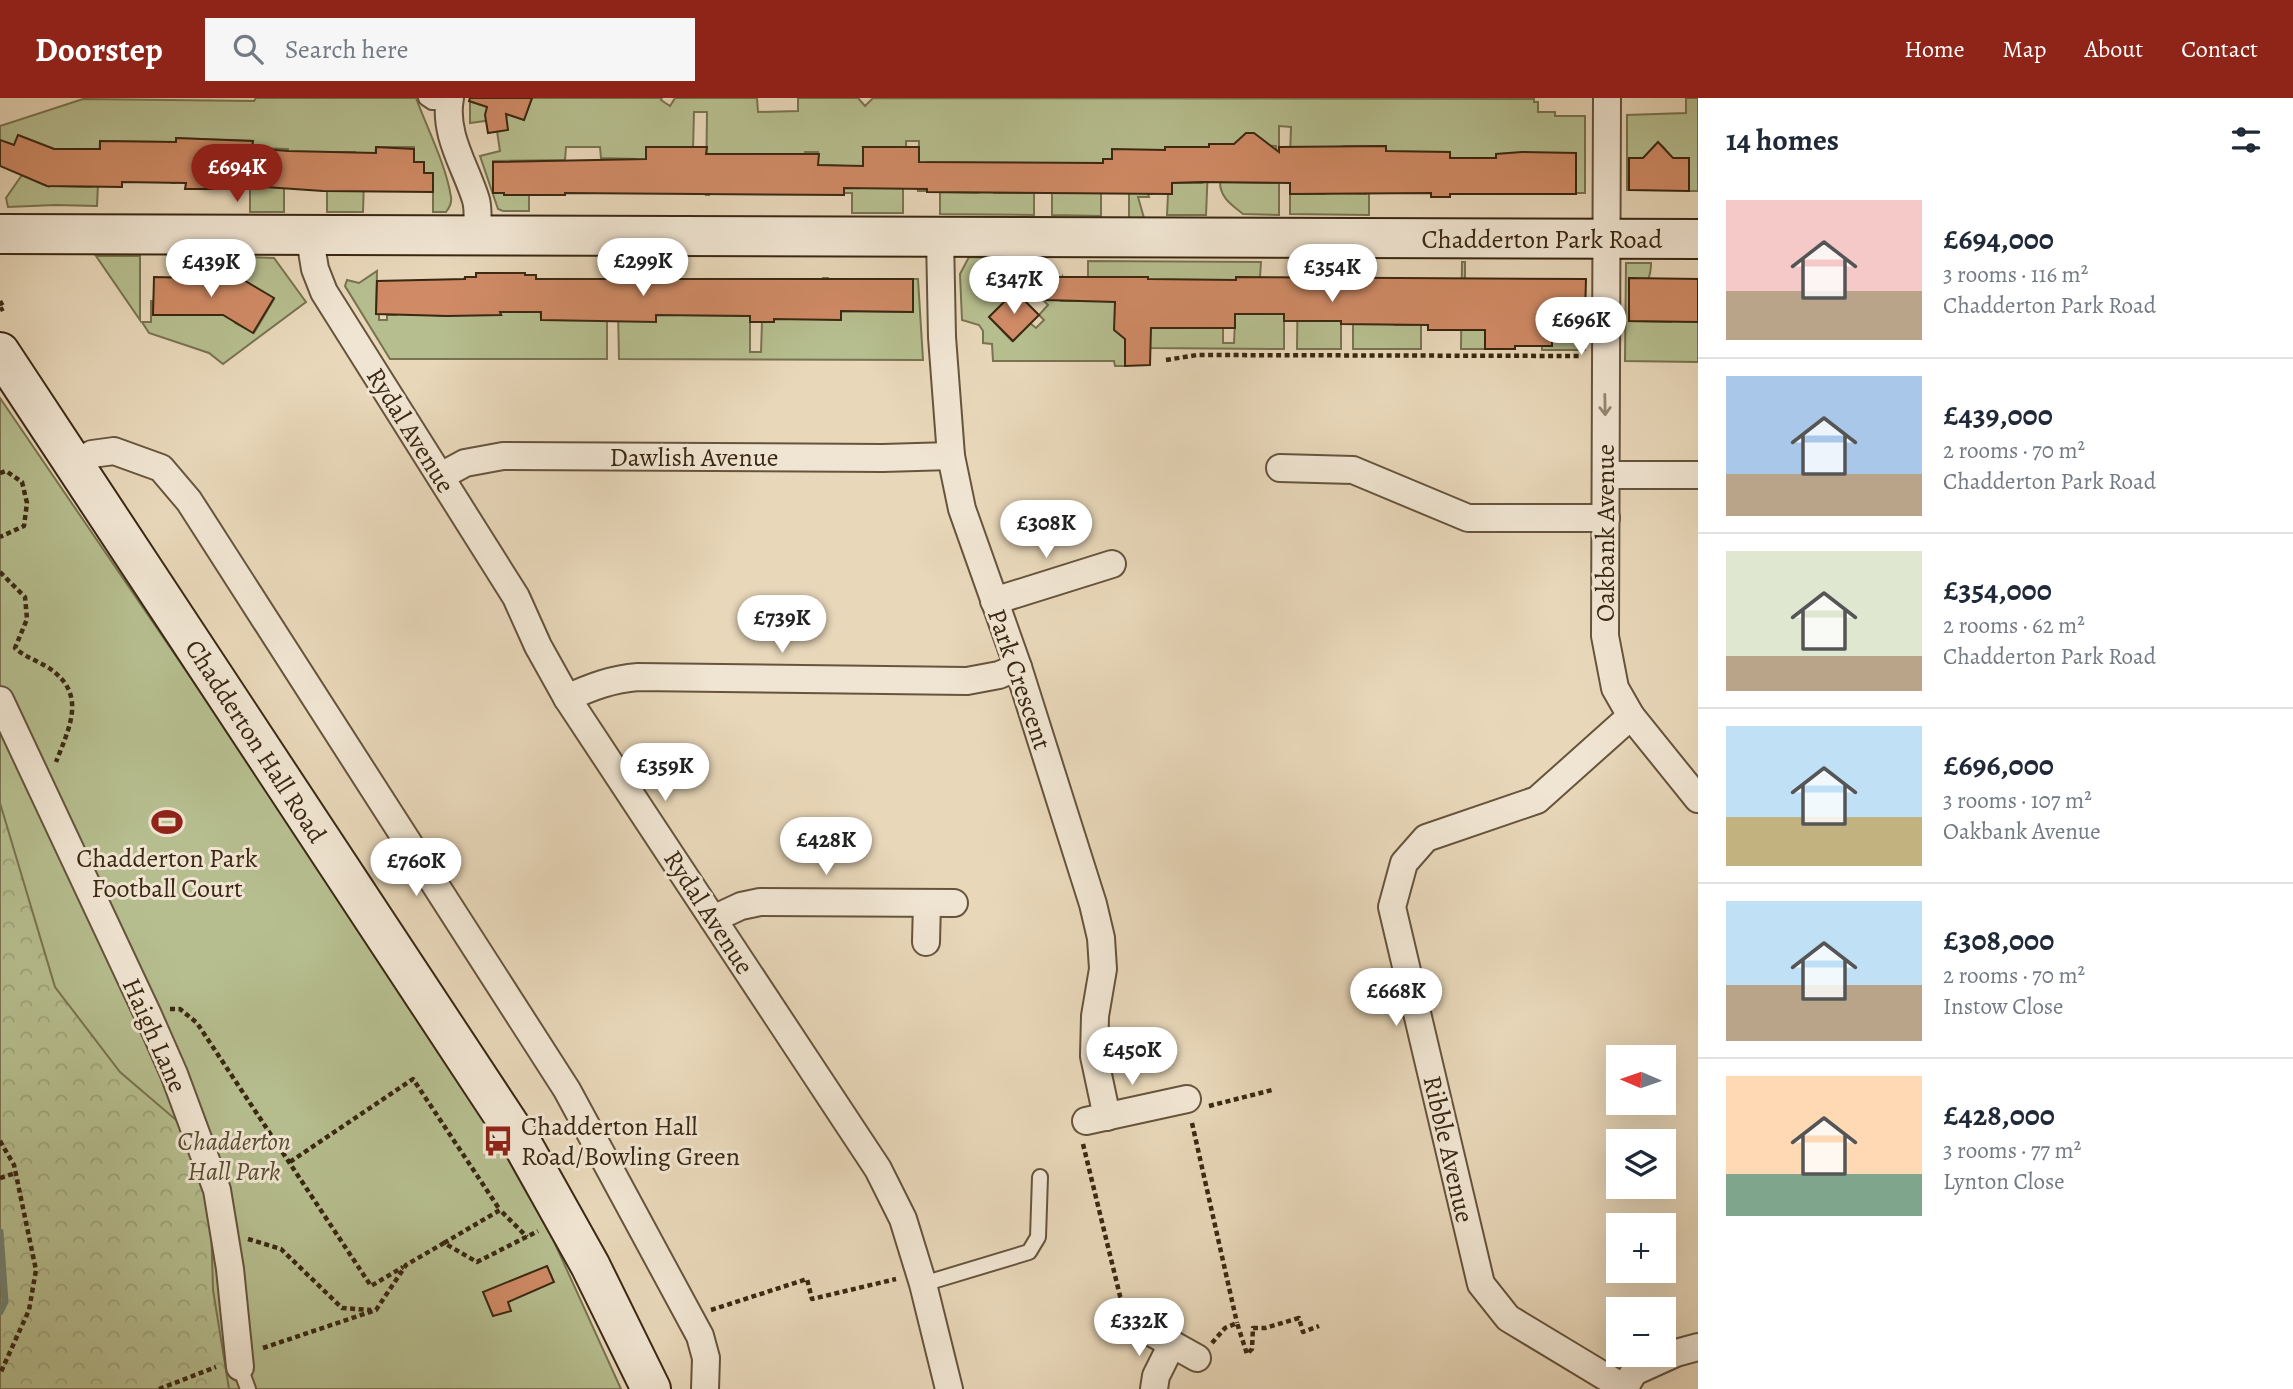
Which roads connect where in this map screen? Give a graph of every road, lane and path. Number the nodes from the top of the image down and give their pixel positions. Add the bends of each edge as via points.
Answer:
1 (1607, 98) edge
2 (442, 99) edge
3 (309, 233) junction
4 (0, 234) edge
5 (477, 234) junction
6 (940, 237) junction
7 (1607, 239) junction
8 (1698, 239) edge
9 (0, 301) edge
10 (0, 310) edge
11 (0, 352) edge
12 (1605, 356) junction
13 (1166, 360) dead end
14 (951, 456) junction
15 (75, 464) junction
16 (1280, 468) dead end
17 (0, 473) edge
18 (1606, 475) junction
19 (1698, 475) edge
20 (441, 476) junction
21 (1606, 518) junction
22 (0, 537) edge
23 (1112, 564) dead end
24 (0, 572) edge
25 (993, 601) junction
26 (1018, 667) junction
27 (568, 698) junction
28 (0, 700) edge
29 (1631, 716) junction
30 (36, 776) junction
31 (1698, 799) edge
32 (927, 902) junction
33 (954, 903) dead end
34 (713, 919) junction
35 (926, 942) dead end
36 (146, 1010) junction
37 (1272, 1090) dead end
38 (1196, 1103) junction
39 (1096, 1119) junction
40 (0, 1141) edge
41 (290, 1162) junction
42 (16, 1173) junction
43 (1040, 1177) dead end
44 (1, 1178) edge
45 (500, 1210) junction
46 (564, 1218) junction
47 (224, 1232) junction
48 (527, 1237) junction
49 (444, 1243) junction
50 (406, 1265) junction
51 (921, 1279) junction
52 (376, 1310) junction
53 (690, 1317) junction
54 (1237, 1323) junction
55 (1319, 1326) dead end
56 (1225, 1328) dead end
57 (1145, 1329) joint
58 (1172, 1344) junction
59 (1698, 1346) edge
60 (1197, 1358) dead end
61 (242, 1371) edge
62 (0, 1374) edge
63 (159, 1389) edge
64 (651, 1389) edge
65 (705, 1389) edge
66 (948, 1389) edge
67 (1154, 1389) edge
68 (1624, 1389) edge

1 - 7 street, Oakbank Avenue
2 - 5 street via 477,203
3 - 4 street, Chadderton Park Road
3 - 5 street, Chadderton Park Road
3 - 20 street, Rydal Avenue via 314,269 324,292
5 - 6 street, Chadderton Park Road
6 - 7 street, Chadderton Park Road
6 - 14 street, Park Crescent
7 - 8 street, Chadderton Park Road
7 - 12 street, Oakbank Avenue
9 - 10 path via 4,308
11 - 15 street, Chadderton Hall Road
12 - 13 path via 1197,355
12 -> 18 street, Oakbank Avenue
14 - 20 street, Dawlish Avenue via 503,456 465,463
14 - 25 street, Park Crescent via 962,509
15 - 46 street, Chadderton Hall Road via 524,1147
15 - 53 street via 92,454 114,451 160,468 189,502 567,1090
16 - 21 street via 1353,470 1468,518
17 - 22 path via 6,471 22,482 27,503 24,526
18 - 19 street
18 - 21 street, Oakbank Avenue
20 - 27 street, Rydal Avenue via 516,597
21 - 29 street, Oakbank Avenue via 1605,636 1615,688
23 - 25 street
24 - 30 path via 24,597 27,619 15,648 61,677 72,697 69,727 56,763
25 - 26 street, Park Crescent
26 - 27 street via 967,681 638,677 596,684
26 - 39 street, Park Crescent via 1101,938 1103,969 1095,1016
27 - 34 street, Rydal Avenue
28 - 30 street, Haigh Lane
29 - 31 street, Oakbank Avenue
29 - 68 street, Ribble Avenue via 1537,800 1426,838 1404,863 1392,907 1481,1283 1508,1318
30 - 36 street, Haigh Lane
32 - 33 street
32 - 34 street via 760,902 741,905
32 - 35 street
34 - 51 street, Rydal Avenue via 878,1169 903,1219
36 - 41 path via 180,1009 197,1023
36 - 47 street, Haigh Lane via 217,1190
37 - 38 path
38 - 39 street
38 - 54 path
39 - 57 path via 1080,1130 1119,1296
40 - 42 path
41 - 45 path via 413,1079
41 - 50 path via 371,1286
42 - 44 path
42 - 62 path via 36,1270 29,1310
43 - 51 lane via 1038,1237 1029,1252
45 - 48 path
45 - 49 path
46 - 48 path
46 - 64 street, Chadderton Hall Road
47 - 52 path via 281,1249 342,1308
47 - 61 street, Haigh Lane
48 - 49 path via 477,1262
49 - 50 path
50 - 52 path
51 - 53 path via 812,1299 807,1279
51 - 66 street, Rydal Avenue
52 - 61 path via 289,1338
53 - 65 street via 706,1358
54 - 55 path via 1247,1354 1252,1349 1253,1328 1299,1318 1303,1332
54 - 56 path
57 - 58 street
58 - 60 street
58 - 67 street
59 - 68 street via 1634,1372
61 - 63 path

